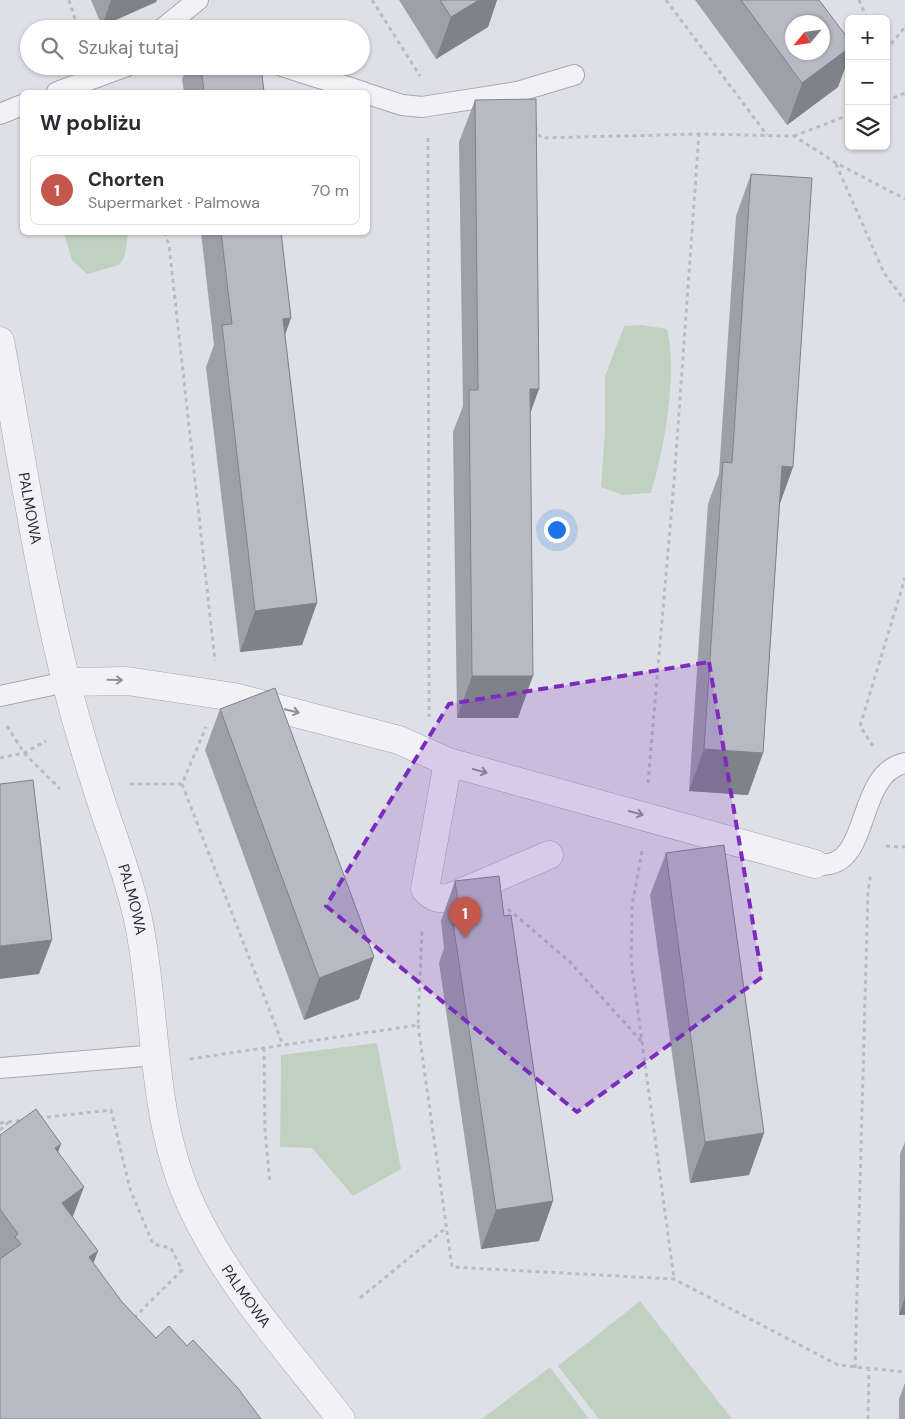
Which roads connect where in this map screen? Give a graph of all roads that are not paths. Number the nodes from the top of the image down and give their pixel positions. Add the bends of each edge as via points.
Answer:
1 (198, 0) edge
2 (173, 20) edge
3 (103, 75) edge
4 (310, 75) edge
5 (574, 76) dead end
6 (62, 90) edge
7 (358, 90) edge
8 (370, 95) edge
9 (20, 106) edge
10 (0, 114) edge
11 (0, 341) edge
12 (66, 682) junction
13 (0, 696) edge
14 (439, 758) junction
15 (896, 767) edge
16 (548, 855) dead end
17 (815, 864) joint
18 (168, 1058) junction
19 (0, 1068) edge
20 (341, 1419) edge

1 - 2 lane
3 - 6 lane
4 - 7 lane
5 - 8 lane via 517,92 422,107
9 - 10 lane
11 - 12 street, PALMOWA
12 - 13 lane
12 -> 14 street via 114,680 219,695 399,740
12 - 18 street, PALMOWA via 132,894
14 - 16 street via 425,889 432,897 451,897
14 -> 17 street
15 - 17 lane via 879,779 844,858 835,863
18 - 19 lane
18 - 20 street, PALMOWA via 161,1105 168,1141 191,1205 239,1286

